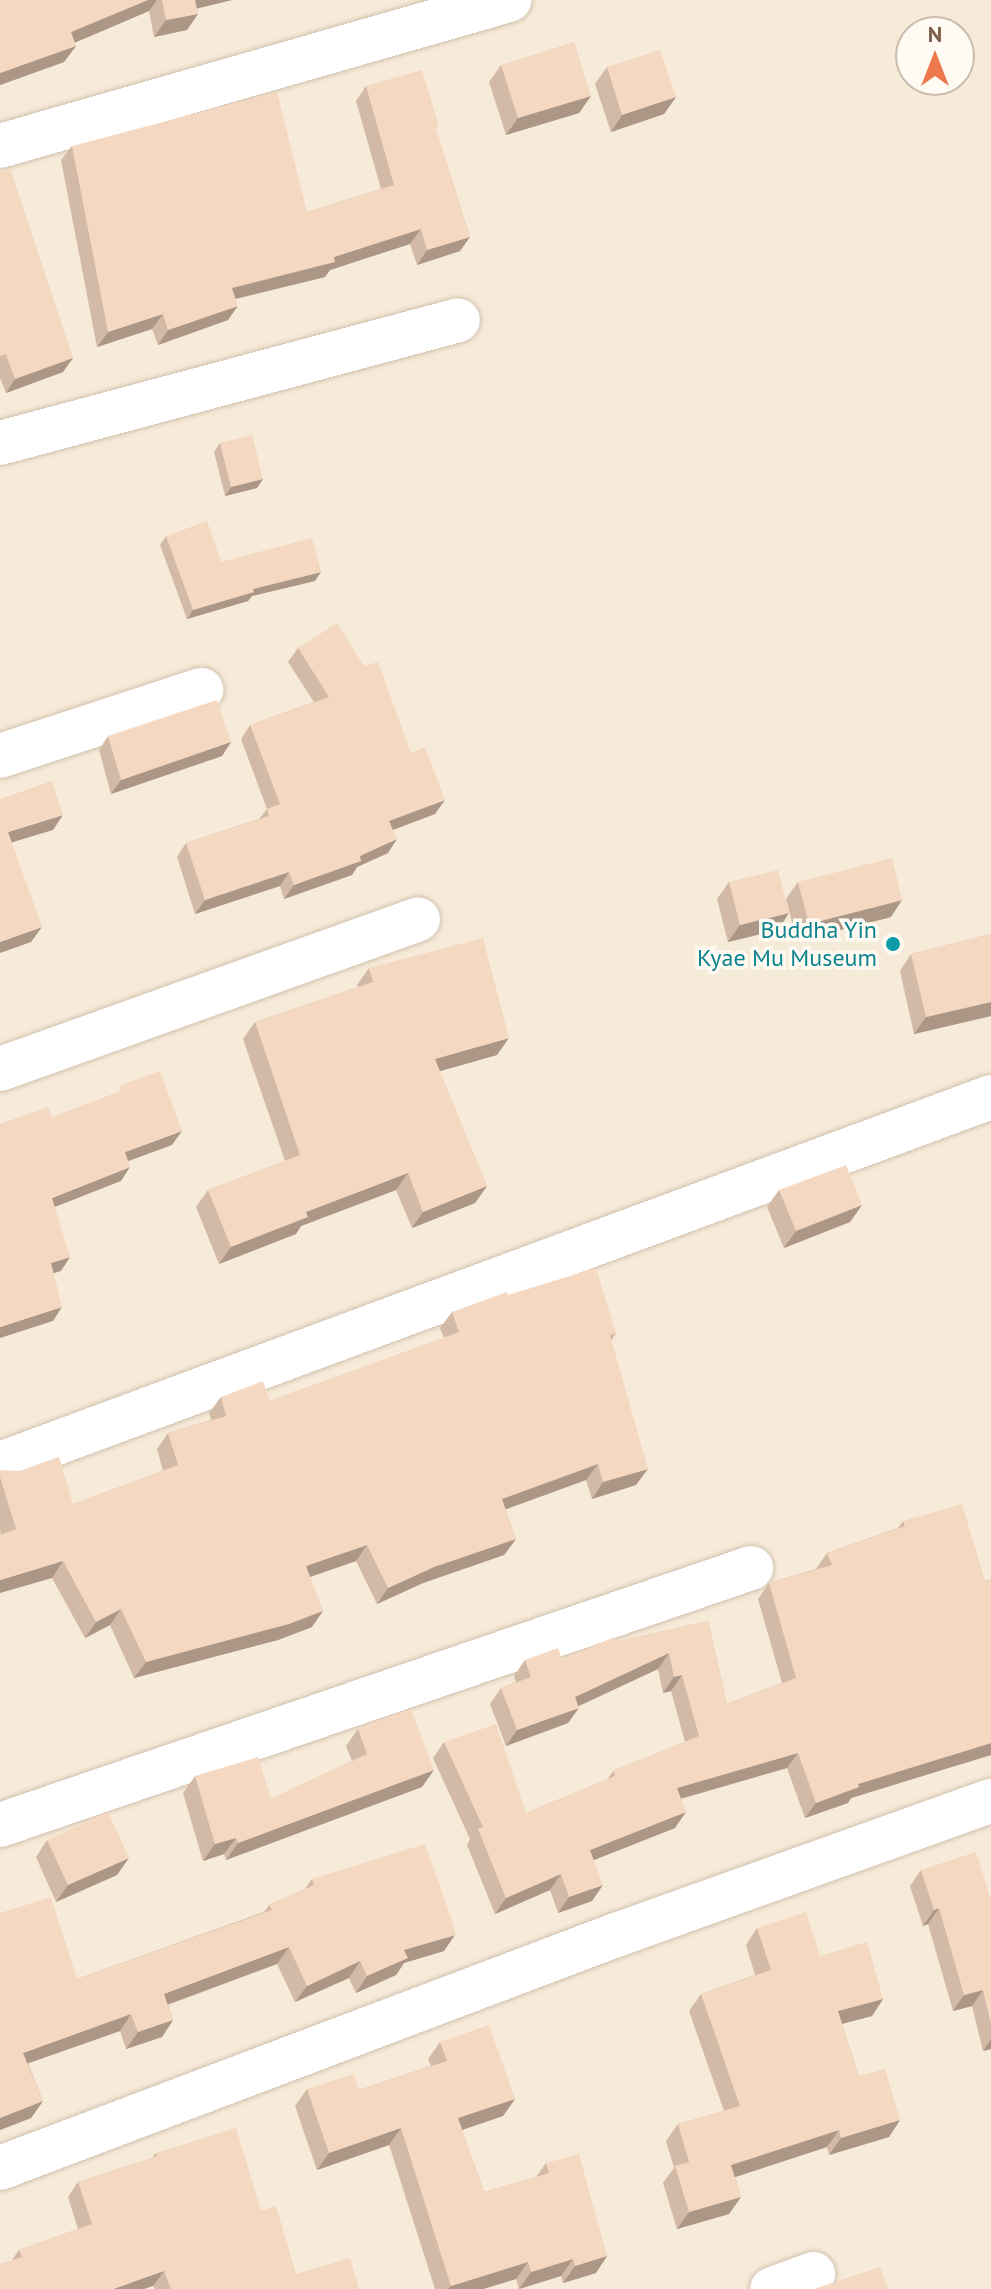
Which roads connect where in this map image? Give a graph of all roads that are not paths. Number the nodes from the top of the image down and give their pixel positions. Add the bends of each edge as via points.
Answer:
1 (509, 0) edge
2 (0, 146) edge
3 (458, 320) dead end
4 (0, 443) edge
5 (201, 690) dead end
6 (0, 756) edge
7 (418, 919) dead end
8 (0, 1069) edge
9 (991, 1097) edge
10 (0, 1464) edge
11 (751, 1568) dead end
12 (991, 1801) edge
13 (0, 1825) edge
14 (0, 2168) edge
15 (813, 2274) dead end
16 (772, 2289) edge

1 - 2 street
3 - 4 street
5 - 6 street
7 - 8 street
9 - 10 street
11 - 13 street
12 - 14 street via 616,1935
15 - 16 street

